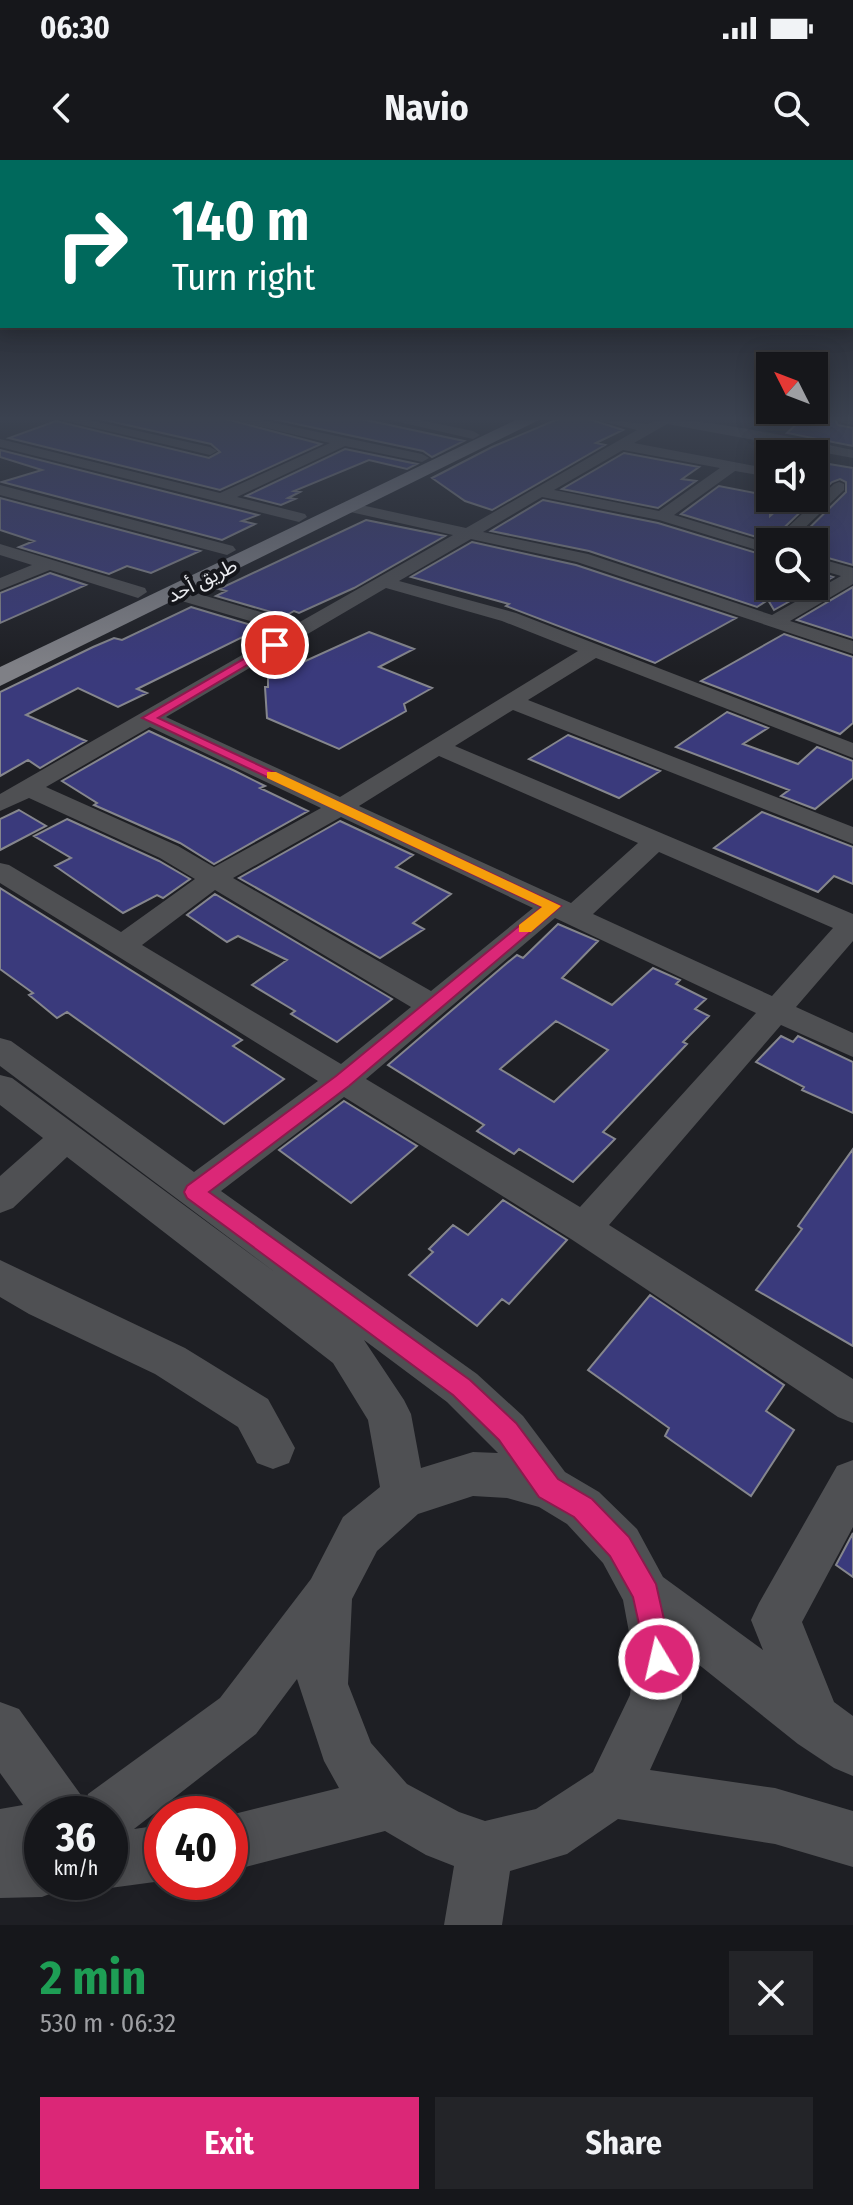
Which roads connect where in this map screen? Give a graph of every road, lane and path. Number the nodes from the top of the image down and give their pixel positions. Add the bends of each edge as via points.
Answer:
1 (44, 501) edge
2 (236, 501) edge
3 (332, 501) edge
4 (365, 501) edge
5 (523, 501) edge
6 (587, 501) edge
7 (682, 501) edge
8 (830, 501) edge
9 (352, 508) junction
10 (662, 516) junction
11 (299, 517) junction
12 (797, 528) edge
13 (468, 533) junction
14 (756, 545) edge
15 (0, 549) edge
16 (227, 550) junction
17 (49, 564) junction
18 (828, 567) edge
19 (853, 575) edge
20 (384, 582) junction
21 (0, 585) edge
22 (138, 592) junction
23 (175, 593) junction
24 (775, 621) junction
25 (300, 630) junction
26 (853, 648) edge
27 (594, 650) junction
28 (0, 657) edge
29 (0, 678) edge
30 (510, 701) junction
31 (149, 718) junction
32 (437, 747) junction
33 (853, 751) edge
34 (28, 788) junction
35 (0, 804) edge
36 (341, 807) junction
37 (853, 836) edge
38 (656, 841) junction
39 (0, 871) edge
40 (212, 879) junction
41 (563, 911) junction
42 (852, 925) edge
43 (122, 946) junction
44 (433, 1006) junction
45 (776, 1010) junction
46 (853, 1046) edge
47 (0, 1049) edge
48 (342, 1081) junction
49 (0, 1087) edge
50 (66, 1137) junction
51 (194, 1192) junction
52 (0, 1198) edge
53 (584, 1228) junction
54 (0, 1277) edge
55 (853, 1403) edge
56 (273, 1448) dead end
57 (853, 1482) edge
58 (549, 1488) junction
59 (404, 1496) junction
60 (646, 1594) junction
61 (328, 1596) junction
62 (0, 1728) edge
63 (835, 1737) edge
64 (612, 1791) junction
65 (50, 1796) edge
66 (128, 1799) edge
67 (388, 1803) junction
68 (24, 1832) edge
69 (0, 1837) edge
70 (248, 1838) edge
71 (853, 1839) edge
72 (485, 1849) junction
73 (24, 1869) edge
74 (0, 1870) edge
75 (473, 1925) edge

1 - 16 street
2 - 11 street
3 - 11 main road, طريق أحد
4 - 9 main road, طريق أحد
5 - 13 street
6 - 10 street
7 - 10 street
8 - 12 street
9 - 13 street
9 - 23 main road, طريق أحد
10 - 14 street
11 - 16 main road, طريق أحد
13 - 20 street
13 - 24 street via 582,558
15 - 17 street
16 - 22 main road, طريق أحد
17 - 21 street
17 - 22 street
18 - 19 street
19 - 24 street
20 - 25 street
20 - 27 street via 509,617
22 - 28 main road, طريق أحد
23 - 25 street
23 - 29 main road, طريق أحد
24 - 26 street
25 - 31 street
27 - 30 street
27 - 33 street
30 - 32 street
30 - 37 street
31 - 34 street
31 - 36 street
32 - 36 street
32 - 38 street
34 - 35 street
34 - 40 street via 169,852
36 - 40 street
36 - 41 street
38 - 41 street
38 - 42 street
39 - 43 street
40 - 43 street
40 - 44 street
41 - 44 street
41 - 45 street
42 - 45 street
43 - 48 street
44 - 48 street
45 - 46 street
45 - 53 street
47 - 51 street
48 - 51 street
48 - 53 street
49 - 50 street
50 - 52 street
50 - 59 street via 348,1350 389,1414
51 - 58 street via 462,1388 508,1431
53 - 55 street
54 - 56 street via 170,1361 253,1413
57 - 63 street via 776,1620
58 - 59 street via 507,1476 473,1474
58 - 60 street via 583,1508 620,1546
59 - 61 street via 360,1534
60 - 63 street
60 - 64 street via 659,1659 656,1699
61 - 66 street via 238,1716
61 - 67 street via 322,1684 351,1761
62 - 65 street
64 - 71 street via 775,1816
64 - 72 street via 547,1834
67 - 70 street
67 - 72 street via 446,1835
68 - 69 street
72 - 75 street
73 - 74 street

